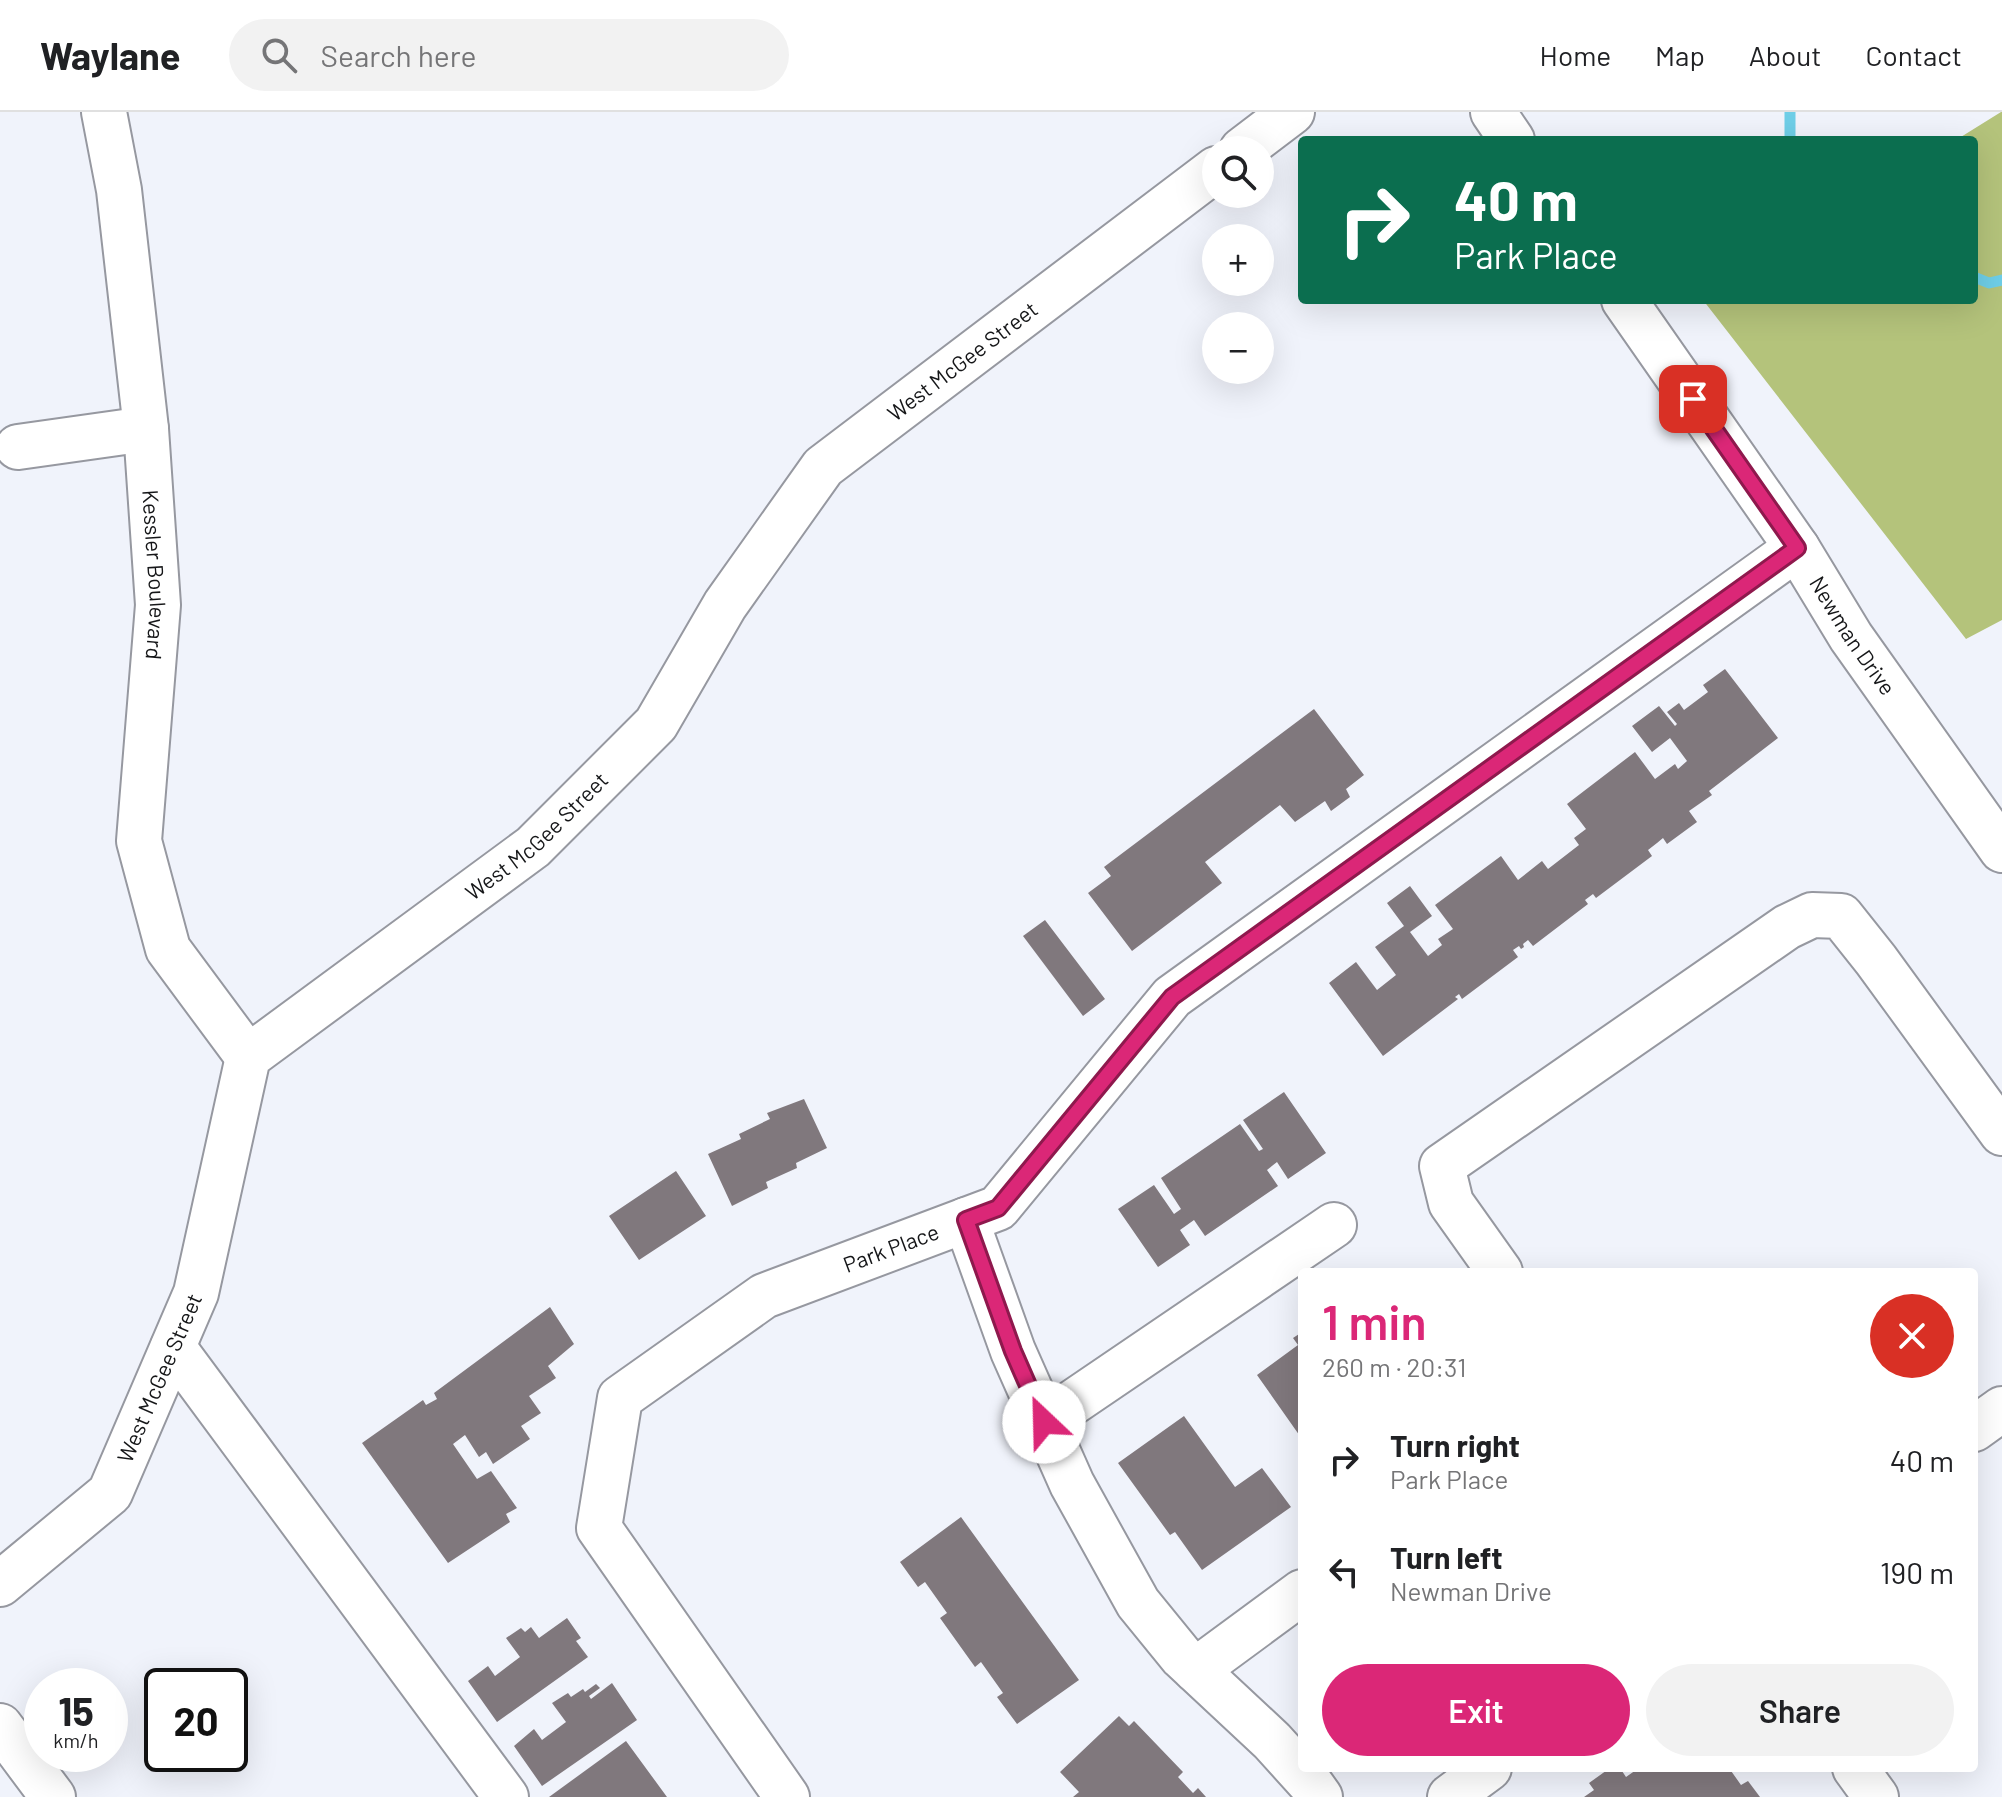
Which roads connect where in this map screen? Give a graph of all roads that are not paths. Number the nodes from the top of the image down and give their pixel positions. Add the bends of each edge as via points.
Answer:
1 (104, 112) edge
2 (1292, 112) edge
3 (1493, 112) edge
4 (1260, 136) edge
5 (1509, 136) edge
6 (1202, 180) edge
7 (1627, 304) edge
8 (146, 429) junction
9 (18, 447) dead end
10 (1797, 548) junction
11 (2002, 850) edge
12 (248, 1057) junction
13 (2002, 1133) edge
14 (966, 1220) junction
15 (1334, 1225) dead end
16 (1497, 1268) edge
17 (173, 1347) junction
18 (2002, 1409) edge
19 (1044, 1422) junction
20 (1978, 1426) edge
21 (0, 1584) edge
22 (1298, 1595) edge
23 (1196, 1670) junction
24 (0, 1726) edge
25 (1298, 1771) edge
26 (1299, 1772) edge
27 (1484, 1772) edge
28 (1858, 1772) edge
29 (53, 1797) edge
30 (506, 1797) edge
31 (787, 1797) edge
32 (1320, 1797) edge
33 (1450, 1797) edge
34 (1876, 1797) edge

1 - 8 street, Kessler Boulevard via 119,190
2 - 4 street
3 - 5 street
6 - 12 street, West McGee Street via 823,467 725,605 656,724 533,847
7 - 10 street, Newman Drive
8 - 9 street
8 - 12 street, Kessler Boulevard via 158,605 139,841 168,949
10 - 11 street, Newman Drive via 1851,637
10 - 14 street, Park Place via 1172,997 998,1208
12 - 17 street, West McGee Street via 196,1293
13 - 16 street via 1841,916 1812,915 1787,927 1442,1166 1451,1203
14 - 19 street
14 - 31 street, Park Place via 764,1296 620,1398 599,1528
15 - 19 street
17 - 21 street, West McGee Street via 110,1493
17 - 30 street
18 - 20 street
19 - 23 street via 1138,1603
22 - 23 street
23 - 25 street
24 - 29 street
26 - 32 street
27 - 33 street
28 - 34 street

